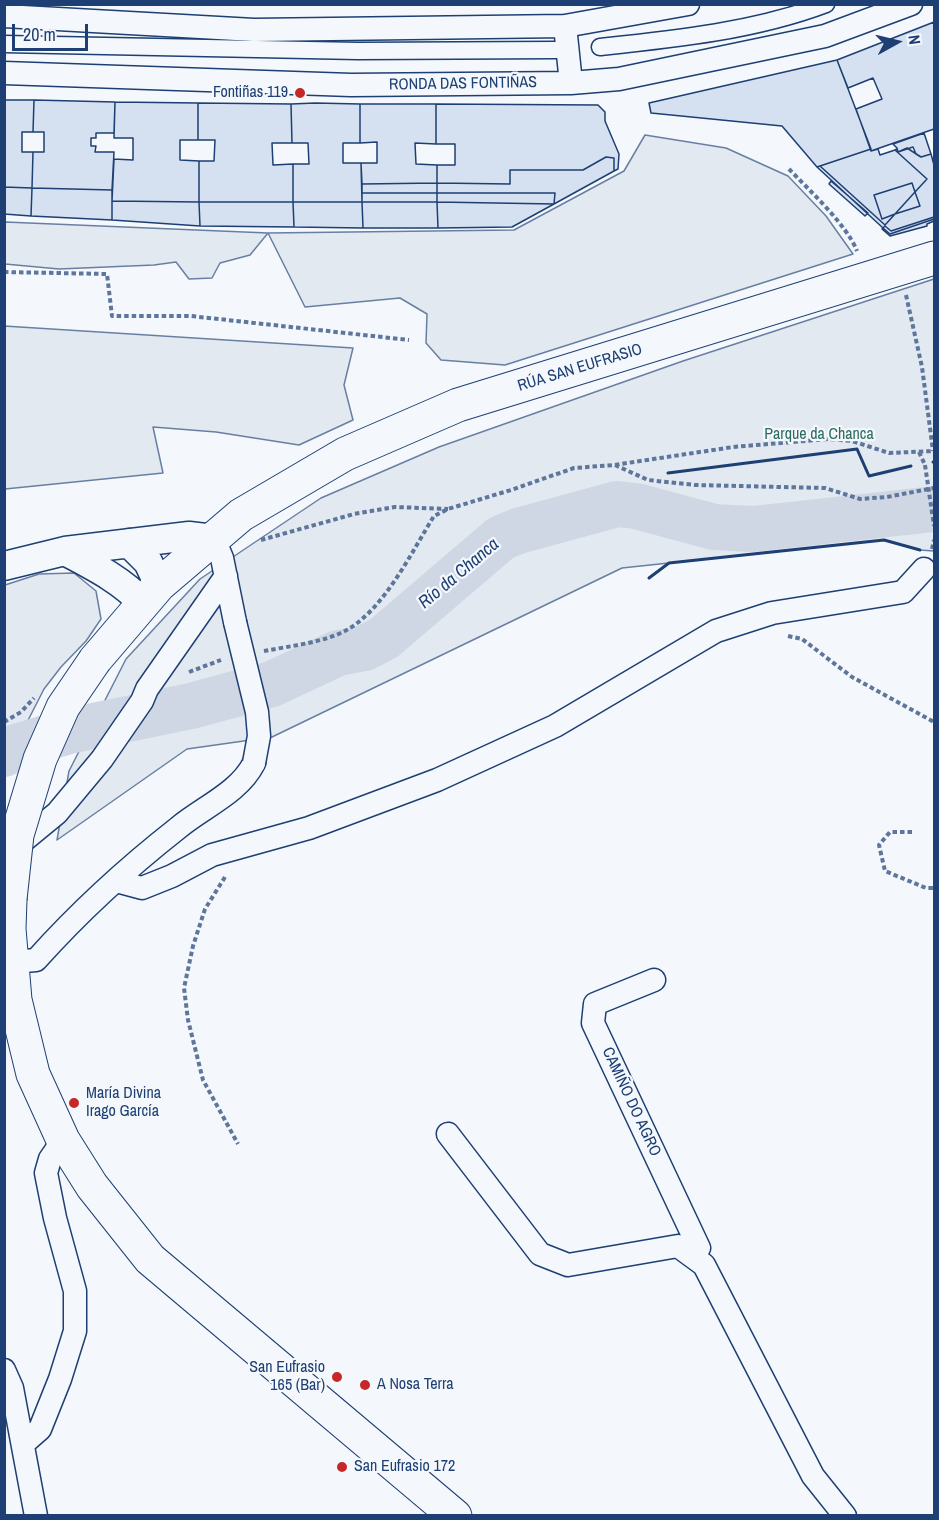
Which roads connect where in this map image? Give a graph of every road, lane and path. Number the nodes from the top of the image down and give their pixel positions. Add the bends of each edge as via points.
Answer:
1 (688, 4) edge
2 (826, 4) edge
3 (911, 4) edge
4 (4, 16) edge
5 (565, 26) junction
6 (4, 44) edge
7 (600, 47) dead end
8 (556, 50) dead end
9 (4, 73) edge
10 (570, 83) junction
11 (789, 169) dead end
12 (859, 257) dead end
13 (934, 258) edge
14 (4, 272) edge
15 (902, 285) dead end
16 (409, 340) dead end
17 (934, 451) edge
18 (919, 452) junction
19 (614, 465) junction
20 (934, 488) edge
21 (448, 508) junction
22 (934, 526) edge
23 (129, 543) junction
24 (65, 550) junction
25 (221, 558) junction
26 (4, 566) edge
27 (924, 569) dead end
28 (151, 594) junction
29 (780, 634) dead end
30 (264, 651) dead end
31 (229, 658) dead end
32 (187, 673) dead end
33 (40, 695) dead end
34 (4, 722) edge
35 (934, 723) edge
36 (912, 832) dead end
37 (237, 848) junction
38 (4, 856) edge
39 (116, 881) junction
40 (934, 888) edge
41 (11, 962) junction
42 (654, 980) dead end
43 (448, 1134) dead end
44 (63, 1140) junction
45 (238, 1144) dead end
46 (694, 1256) junction
47 (4, 1370) edge
48 (24, 1443) junction
49 (36, 1515) edge
50 (455, 1515) edge
51 (845, 1515) edge

1 - 5 street
2 - 7 street via 731,30
3 - 10 street, RONDA DAS FONTIÑAS via 825,36 619,79
4 - 5 street via 254,30
5 - 10 street
6 - 8 street via 358,51
9 - 10 street, RONDA DAS FONTIÑAS via 351,85
11 - 12 path via 841,226
13 - 25 main road, RÚA SAN EUFRASIO via 458,405 345,454 241,515
14 - 16 path via 107,274 112,316 191,316
15 - 17 path via 922,367
17 - 18 path
18 - 19 path via 889,453 852,441 828,439 733,447
18 - 22 path, bridge via 925,465
19 - 20 path via 648,480 695,486 825,488 860,499
19 - 21 path via 574,468
21 - 25 path via 395,507 354,514 266,537
21 - 30 path via 434,516 379,603 362,620 321,639
23 - 24 street
23 - 25 street via 189,536
23 - 28 street via 148,562
24 - 26 street
24 - 28 street
25 - 28 main road, RÚA SAN EUFRASIO
25 - 38 street via 142,700 102,759 57,813
25 - 39 street, bridge via 257,712 259,736 254,763 248,776 179,827
27 - 37 street via 903,592 772,613 716,631 555,726 437,780 309,828
28 - 41 main road, RÚA SAN EUFRASIO, bridge via 94,660 63,707 39,759 17,835 10,899
29 - 35 path via 802,639 852,677
31 - 32 path
33 - 34 path
36 - 40 path via 890,832 879,845 885,871
37 - 39 street via 212,855 141,888
37 - 45 path via 230,868 205,909 184,988 203,1080
39 - 41 street via 74,918 36,960
41 - 44 main road, RÚA SAN EUFRASIO via 15,1000 33,1074
42 - 46 street, CAMIÑO DO AGRO via 595,1004 593,1023 699,1248
43 - 46 street via 540,1254 568,1265 678,1246
44 - 48 street via 46,1173 75,1291 75,1331 40,1429
44 - 50 main road, RÚA SAN EUFRASIO via 92,1186 150,1259
46 - 51 street, CAMIÑO DO AGRO via 704,1265 813,1476
47 - 48 street
48 - 49 street

